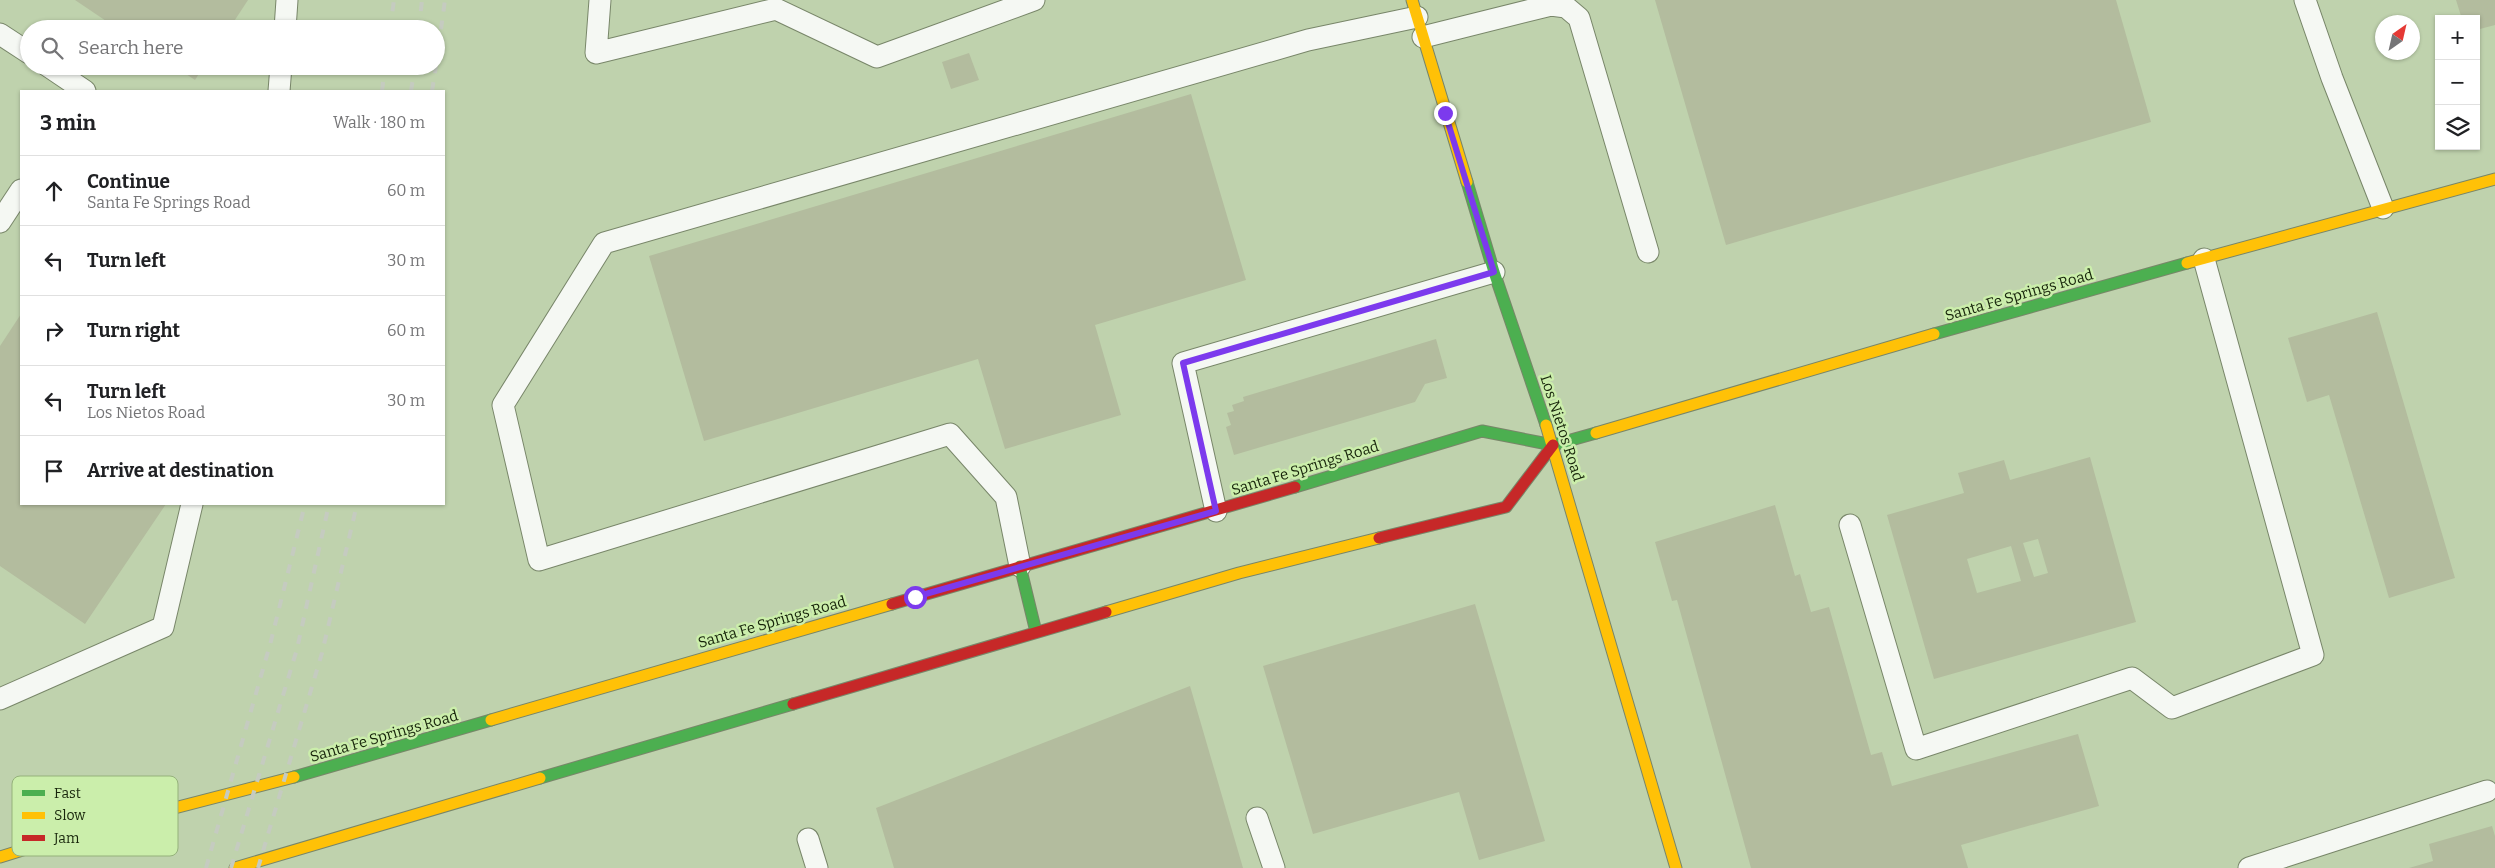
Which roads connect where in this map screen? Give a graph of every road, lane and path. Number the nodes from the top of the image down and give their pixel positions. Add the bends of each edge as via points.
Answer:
1 (287, 0) edge
2 (600, 0) edge
3 (1034, 0) edge
4 (2305, 0) edge
5 (1415, 8) edge
6 (286, 20) edge
7 (0, 34) edge
8 (1423, 37) junction
9 (20, 47) edge
10 (61, 75) edge
11 (280, 75) edge
12 (84, 90) edge
13 (279, 90) edge
14 (2495, 179) edge
15 (20, 192) edge
16 (2382, 208) junction
17 (0, 222) edge
18 (1648, 252) dead end
19 (2204, 260) junction
20 (1494, 272) junction
21 (1553, 445) junction
22 (192, 505) edge
23 (1216, 511) junction
24 (1850, 525) dead end
25 (1020, 566) junction
26 (1036, 632) junction
27 (0, 699) edge
28 (2487, 791) dead end
29 (178, 807) edge
30 (1257, 818) dead end
31 (808, 839) dead end
32 (12, 853) edge
33 (0, 857) edge
34 (235, 868) edge
35 (817, 868) edge
36 (1274, 868) edge
37 (1676, 868) edge
38 (2249, 868) edge

1 - 6 lane
2 - 3 lane via 596,53 776,9 877,57
4 - 16 lane
5 - 8 main road, Los Nietos Road
5 - 25 lane via 604,243 503,405 539,560 950,434 1006,497
7 - 9 lane
8 - 18 lane via 1551,5 1566,8 1579,18
8 - 20 main road, Los Nietos Road
10 - 12 lane
11 - 13 lane
14 - 16 main road, Santa Fe Springs Road
15 - 17 lane
16 - 19 main road, Santa Fe Springs Road
19 - 21 main road, Santa Fe Springs Road via 1973,323
19 - 24 lane via 2313,655 2172,708 2132,678 1916,749
20 - 21 main road, Los Nietos Road
20 - 23 lane via 1183,363
21 - 23 main road, Santa Fe Springs Road via 1482,431
21 - 26 main road via 1506,507 1239,573
21 - 37 main road, Los Nietos Road
22 - 27 lane via 163,627
23 - 25 main road, Santa Fe Springs Road
25 - 26 main road
25 - 29 main road, Santa Fe Springs Road via 344,764
26 - 34 main road
28 - 38 lane
30 - 36 lane
31 - 35 lane
32 - 33 main road, Santa Fe Springs Road

